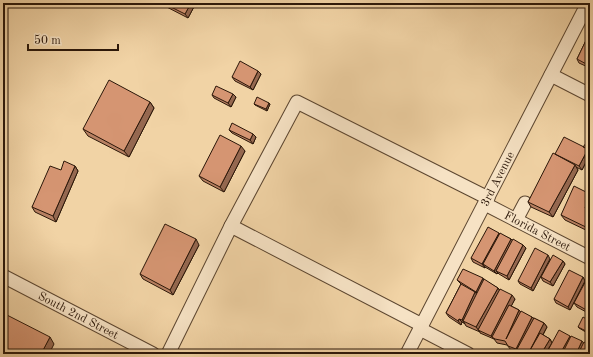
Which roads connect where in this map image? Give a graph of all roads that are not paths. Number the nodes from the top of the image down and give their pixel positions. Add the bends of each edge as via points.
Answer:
1 (588, 3) edge
2 (551, 75) junction
3 (590, 95) edge
4 (486, 201) junction
5 (525, 203) dead end
6 (516, 220) junction
7 (231, 226) junction
8 (590, 258) edge
9 (3, 276) edge
10 (421, 327) junction
11 (153, 354) edge
12 (168, 354) edge
13 (406, 354) edge
14 (468, 354) edge

1 - 2 street, 3rd Avenue
2 - 3 street
2 - 4 street, 3rd Avenue
4 - 6 street, Florida Street
4 - 7 street, Florida Street via 297,102
4 - 10 street, 3rd Avenue
5 - 6 street
6 - 8 street, Florida Street
7 - 10 street
7 - 12 street
9 - 11 street, South 2nd Street
10 - 13 street, 3rd Avenue
10 - 14 street

